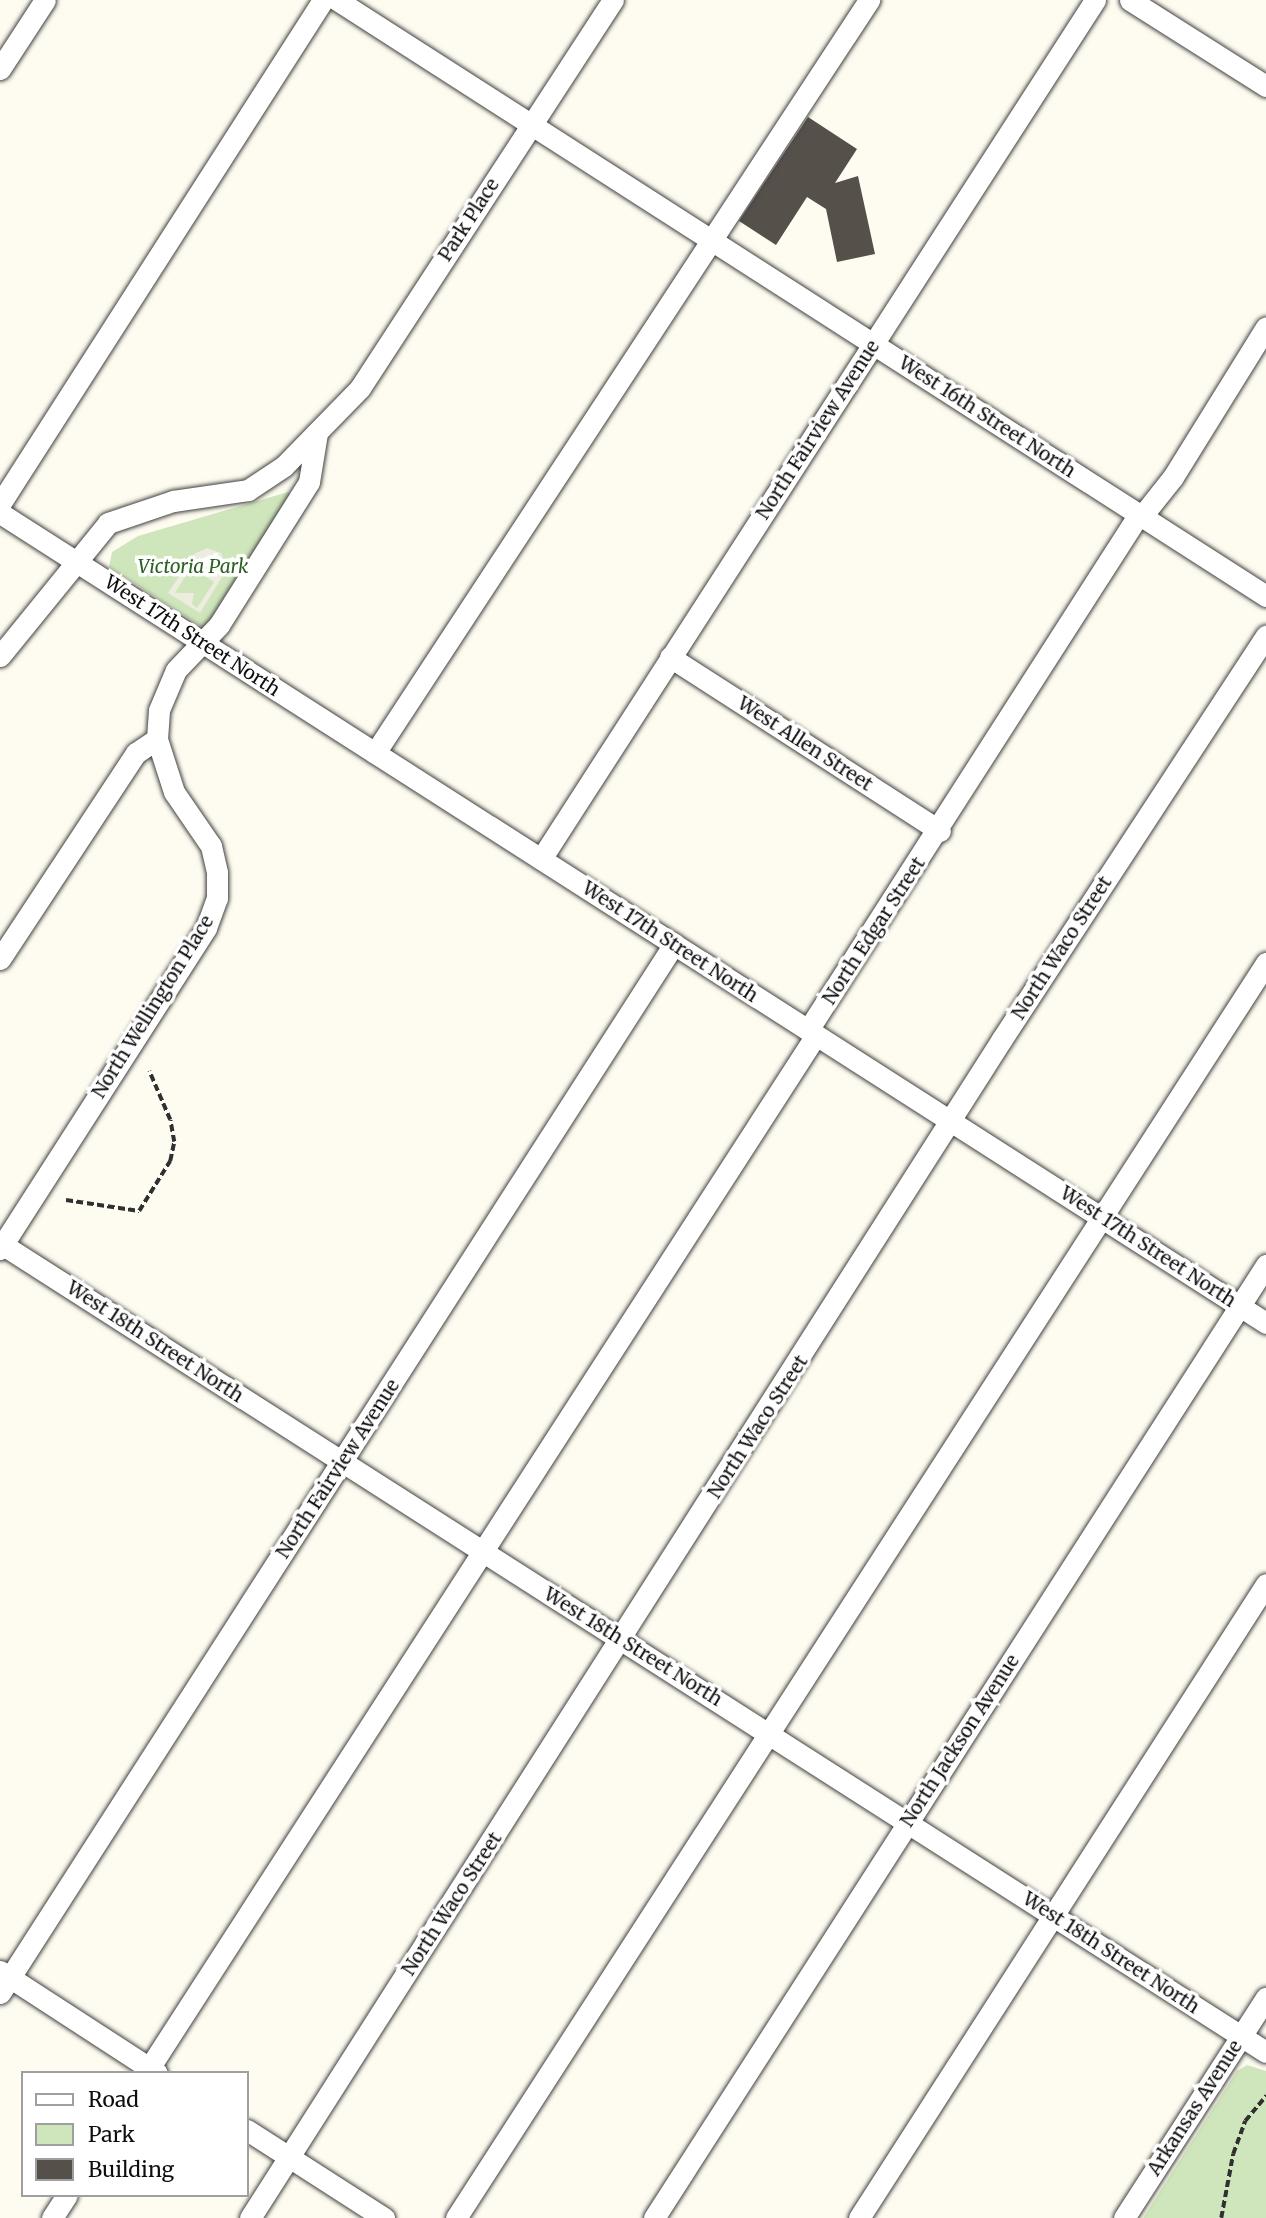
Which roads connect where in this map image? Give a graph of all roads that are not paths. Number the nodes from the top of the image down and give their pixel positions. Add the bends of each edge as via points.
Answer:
1 (45, 0) edge
2 (323, 0) edge
3 (337, 0) edge
4 (613, 0) edge
5 (869, 0) edge
6 (1095, 0) edge
7 (1130, 0) edge
8 (0, 69) edge
9 (1266, 86) edge
10 (531, 125) junction
11 (713, 242) junction
12 (1266, 327) edge
13 (873, 344) junction
14 (317, 433) junction
15 (0, 504) edge
16 (0, 513) edge
17 (1141, 515) junction
18 (74, 561) junction
19 (1266, 596) edge
20 (1266, 636) edge
21 (200, 641) junction
22 (0, 656) edge
23 (670, 657) junction
24 (157, 739) junction
25 (375, 753) junction
26 (940, 831) junction
27 (541, 859) junction
28 (674, 944) junction
29 (0, 959) edge
30 (1266, 963) edge
31 (812, 1033) junction
32 (951, 1121) junction
33 (1102, 1218) junction
34 (1, 1246) edge
35 (1266, 1265) edge
36 (1240, 1306) junction
37 (1266, 1323) edge
38 (343, 1462) junction
39 (483, 1552) junction
40 (1266, 1584) edge
41 (622, 1640) junction
42 (769, 1734) junction
43 (908, 1822) junction
44 (1053, 1916) junction
45 (3, 1981) edge
46 (1266, 1998) edge
47 (1242, 2036) junction
48 (1266, 2052) edge
49 (151, 2071) edge
50 (248, 2131) edge
51 (289, 2158) junction
52 (66, 2197) edge
53 (52, 2218) edge
54 (250, 2218) edge
55 (384, 2218) edge
56 (456, 2218) edge
57 (654, 2218) edge
58 (859, 2218) edge
59 (1124, 2218) edge

1 - 8 street
2 - 15 street
3 - 10 street, West 16th Street North
4 - 10 street, Park Place
5 - 11 street
6 - 13 street, North Fairview Avenue
7 - 9 street
10 - 11 street, West 16th Street North
10 - 14 street, Park Place via 360,388
11 - 13 street, West 16th Street North
11 - 25 street
12 - 17 street, North Edgar Street via 1173,477
13 - 17 street, West 16th Street North
13 - 23 street, North Fairview Avenue
14 - 18 street, Park Place via 284,466 248,489 137,510 108,523
14 - 21 street via 309,482 219,625
16 - 18 street, West 17th Street North
17 - 19 street, West 16th Street North
17 - 26 street, North Edgar Street
18 - 21 street, West 17th Street North
18 - 22 street, Park Place
20 - 32 street, North Waco Street
21 - 24 street, North Wellington Place via 176,670 167,690 159,710
21 - 25 street, West 17th Street North
23 - 26 street, West Allen Street
23 - 27 street, North Fairview Avenue
24 - 29 street via 136,753
24 - 34 street, North Wellington Place via 174,792 211,846 217,898 206,928
25 - 27 street, West 17th Street North
26 - 31 street, North Edgar Street
27 - 28 street, West 17th Street North
28 - 31 street, West 17th Street North
28 - 38 street, North Fairview Avenue
30 - 33 street
31 - 32 street, West 17th Street North
31 - 39 street, North Edgar Street
32 - 33 street, West 17th Street North
32 - 41 street, North Waco Street
33 - 36 street, West 17th Street North
33 - 42 street
34 - 38 street, West 18th Street North
35 - 36 street, North Jackson Avenue
36 - 37 street, West 17th Street North
36 - 43 street, North Jackson Avenue
38 - 39 street, West 18th Street North
38 - 45 street, North Fairview Avenue
39 - 41 street, West 18th Street North
39 - 49 street, North Edgar Street
40 - 44 street
41 - 42 street, West 18th Street North
41 - 51 street, North Waco Street
42 - 43 street, West 18th Street North
42 - 56 street
43 - 44 street, West 18th Street North
43 - 57 street, North Jackson Avenue
44 - 47 street, West 18th Street North
44 - 58 street
45 - 49 street
46 - 47 street, Arkansas Avenue
47 - 48 street, West 18th Street North
47 - 59 street, Arkansas Avenue
50 - 51 street
51 - 54 street, North Waco Street
51 - 55 street
52 - 53 street

